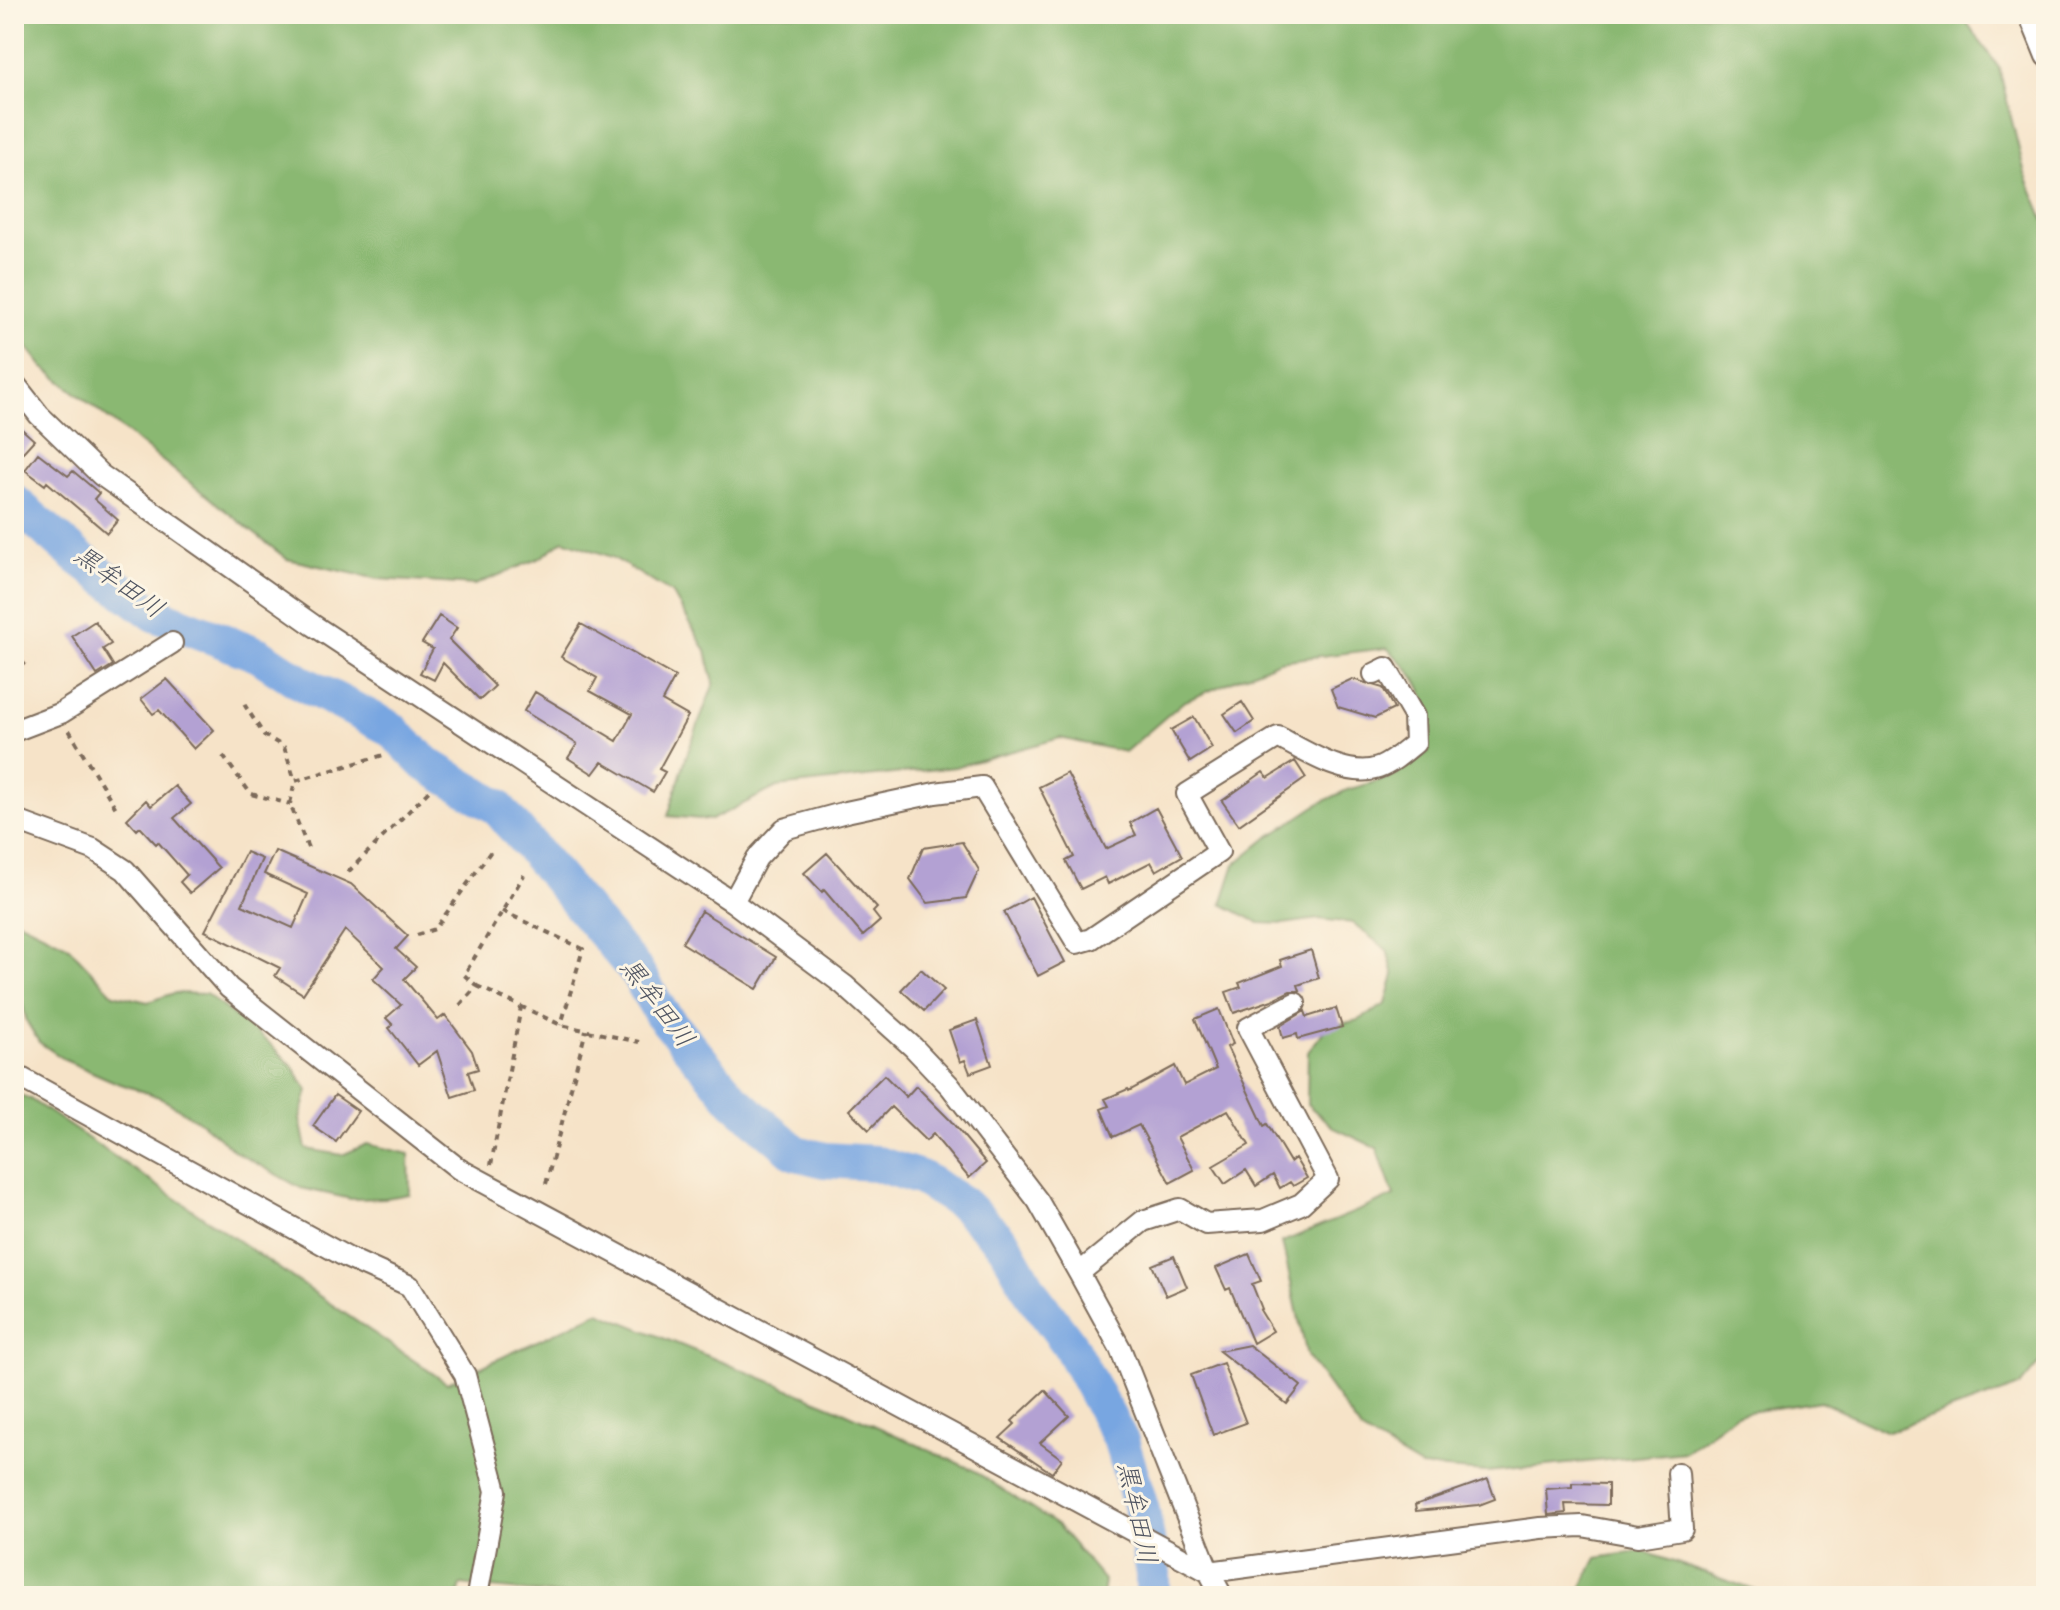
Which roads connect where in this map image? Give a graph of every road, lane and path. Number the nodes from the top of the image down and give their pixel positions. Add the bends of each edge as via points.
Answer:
1 (2029, 14) edge
2 (2046, 56) edge
3 (14, 383) edge
4 (172, 643) dead end
5 (14, 654) edge
6 (25, 665) dead end
7 (1374, 674) dead end
8 (244, 704) dead end
9 (65, 725) dead end
10 (14, 731) edge
11 (387, 754) dead end
12 (223, 756) dead end
13 (295, 781) junction
14 (430, 790) dead end
15 (290, 804) junction
16 (117, 810) dead end
17 (14, 820) edge
18 (308, 848) dead end
19 (491, 851) dead end
20 (348, 872) dead end
21 (524, 875) dead end
22 (733, 902) junction
23 (502, 911) junction
24 (417, 935) dead end
25 (477, 986) junction
26 (1295, 1003) dead end
27 (460, 1005) dead end
28 (521, 1007) junction
29 (561, 1025) junction
30 (586, 1030) junction
31 (639, 1042) dead end
32 (14, 1074) edge
33 (490, 1169) dead end
34 (546, 1184) dead end
35 (1079, 1273) junction
36 (1678, 1473) dead end
37 (1209, 1572) junction
38 (477, 1596) edge
39 (1222, 1596) edge

1 - 2 street
3 - 22 street via 101,475 313,625
4 - 10 street via 61,713
5 - 6 path
7 - 22 street via 1386,668 1414,716 1415,743 1386,764 1363,771 1328,763 1278,737 1187,794 1219,852 1091,939 1077,943 982,787 784,829 757,858
8 - 13 path via 264,735 284,747
9 - 16 path
11 - 13 path
12 - 15 path via 251,794
13 - 15 path
14 - 20 path
15 - 18 path
17 - 37 street via 93,849 125,870 229,988 459,1169
19 - 24 path via 435,929
21 - 23 path
22 - 35 street via 844,985 950,1086 1038,1201
23 - 25 path via 464,975
23 - 29 path via 583,949
25 - 27 path
25 - 28 path
26 - 35 street via 1248,1028 1328,1179 1301,1204 1263,1220 1206,1224 1180,1209 1143,1221
28 - 29 path
28 - 33 path
29 - 30 path
30 - 31 path
30 - 34 path
32 - 38 street via 348,1258 410,1286 465,1375 496,1491
35 - 37 street via 1120,1348
36 - 37 street via 1682,1529 1638,1536 1582,1526 1540,1528
37 - 39 street

